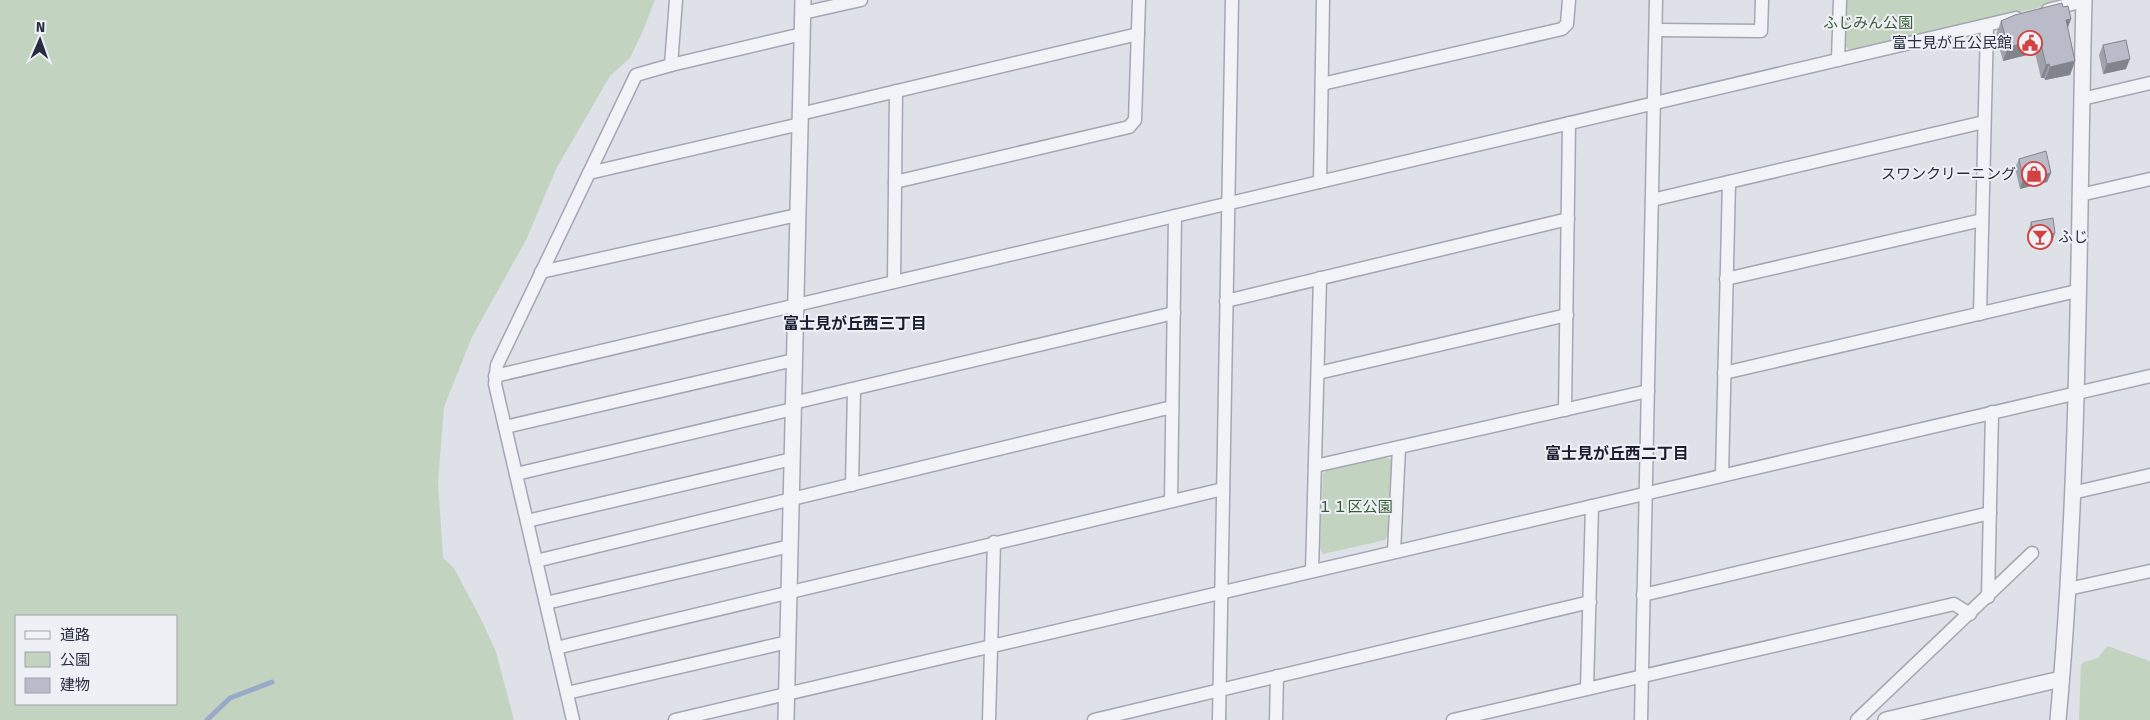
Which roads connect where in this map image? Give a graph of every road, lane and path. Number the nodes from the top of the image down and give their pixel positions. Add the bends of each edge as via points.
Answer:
1 (676, 0) edge
2 (861, 0) edge
3 (1138, 0) edge
4 (1232, 0) edge
5 (1324, 0) edge
6 (1569, 0) edge
7 (1656, 0) edge
8 (1762, 0) edge
9 (1840, 0) edge
10 (2084, 1) edge
11 (803, 7) edge
12 (1987, 25) junction
13 (1656, 30) junction
14 (802, 34) junction
15 (1138, 34) junction
16 (1838, 60) junction
17 (671, 65) junction
18 (2150, 83) edge
19 (1322, 84) junction
20 (896, 91) junction
21 (2082, 99) junction
22 (1654, 103) junction
23 (800, 119) junction
24 (1984, 122) junction
25 (1569, 123) junction
26 (589, 173) junction
27 (2150, 179) edge
28 (895, 182) junction
29 (1320, 182) junction
30 (1728, 182) junction
31 (2080, 195) junction
32 (1652, 200) junction
33 (1228, 203) junction
34 (797, 215) junction
35 (1175, 216) junction
36 (1568, 219) junction
37 (1982, 220) junction
38 (541, 272) junction
39 (1320, 278) junction
40 (1726, 279) junction
41 (894, 282) junction
42 (2077, 291) junction
43 (1226, 300) junction
44 (795, 305) junction
45 (1174, 313) junction
46 (1980, 314) junction
47 (1567, 315) junction
48 (794, 360) junction
49 (1318, 373) junction
50 (1724, 373) junction
51 (496, 376) junction
52 (2150, 376) edge
53 (854, 389) junction
54 (1648, 391) junction
55 (2075, 393) junction
56 (793, 406) junction
57 (1172, 407) junction
58 (1565, 410) junction
59 (1992, 412) junction
60 (505, 427) junction
61 (1399, 448) junction
62 (792, 460) junction
63 (1315, 466) junction
64 (516, 474) junction
65 (1722, 475) junction
66 (2150, 475) edge
67 (852, 485) junction
68 (1223, 489) junction
69 (1646, 493) junction
70 (2072, 493) junction
71 (791, 500) junction
72 (1171, 501) junction
73 (1592, 506) junction
74 (1990, 513) junction
75 (527, 521) junction
76 (994, 542) junction
77 (790, 546) junction
78 (1394, 552) junction
79 (2032, 553) dead end
80 (536, 561) junction
81 (1312, 571) junction
82 (2150, 572) edge
83 (2068, 589) junction
84 (789, 591) junction
85 (1221, 592) junction
86 (1644, 595) junction
87 (1988, 596) junction
88 (1590, 602) junction
89 (546, 603) junction
90 (1970, 614) junction
91 (788, 642) junction
92 (991, 645) junction
93 (556, 648) junction
94 (1277, 676) junction
95 (1642, 676) junction
96 (2061, 679) junction
97 (1587, 689) junction
98 (1219, 690) junction
99 (566, 693) junction
100 (787, 693) junction
101 (573, 720) edge
102 (675, 720) edge
103 (786, 720) edge
104 (990, 720) edge
105 (1094, 720) edge
106 (1218, 720) edge
107 (1276, 720) edge
108 (1453, 720) edge
109 (1641, 720) edge
110 (1857, 720) edge
111 (1886, 720) edge
112 (2058, 720) edge

1 - 17 street
2 - 11 street
3 - 15 street
4 - 33 street
5 - 19 street
6 - 19 street via 1567,24 1562,29
7 - 13 street
8 - 13 street via 1761,31
9 - 16 street
10 - 12 street
10 - 21 street
11 - 14 street
12 - 16 street
12 - 24 street
13 - 22 street
14 - 17 street
14 - 23 street
15 - 20 street
15 - 28 street via 1136,120 1130,127
16 - 22 street
17 - 26 street via 636,75
18 - 21 street
19 - 29 street
20 - 23 street
20 - 28 street
21 - 31 street
22 - 25 street
22 - 32 street
23 - 26 street
23 - 34 street
24 - 30 street
24 - 37 street
25 - 29 street
25 - 36 street
26 - 38 street
27 - 31 street
28 - 41 street
29 - 33 street
30 - 32 street
30 - 40 street
31 - 42 street
32 - 54 street
33 - 35 street
33 - 43 street
34 - 38 street
34 - 44 street
35 - 41 street
35 - 45 street
36 - 39 street
36 - 47 street
37 - 40 street
37 - 46 street
38 - 51 street via 497,365
39 - 43 street
39 - 49 street
40 - 50 street
41 - 44 street
42 - 46 street
42 - 55 street
43 - 68 street
44 - 48 street
44 - 51 street
45 - 53 street
45 - 57 street
46 - 50 street
47 - 49 street
47 - 58 street
48 - 56 street
48 - 60 street
49 - 63 street
50 - 65 street
51 - 60 street
52 - 55 street
53 - 56 street
53 - 67 street
54 - 58 street
54 - 69 street
55 - 59 street
55 - 70 street
56 - 62 street
56 - 64 street
57 - 67 street
57 - 72 street
58 - 61 street
59 - 65 street
59 - 74 street
60 - 64 street
61 - 63 street
61 - 78 street
62 - 71 street
62 - 75 street
63 - 81 street
64 - 75 street
65 - 69 street
66 - 70 street
67 - 71 street
68 - 72 street
68 - 85 street
69 - 73 street
69 - 86 street
70 - 83 street
71 - 77 street
71 - 80 street
72 - 76 street
73 - 78 street
73 - 88 street
74 - 86 street
74 - 87 street
75 - 80 street
76 - 84 street
76 - 92 street
77 - 84 street
77 - 89 street
78 - 81 street
79 - 87 street
80 - 89 street
81 - 85 street
82 - 83 street
83 - 96 street
84 - 91 street
84 - 93 street
85 - 92 street
85 - 98 street
86 - 95 street
87 - 90 street
88 - 94 street
88 - 97 street
89 - 93 street
90 - 95 street via 1954,604
90 - 110 street
91 - 99 street
91 - 100 street
92 - 100 street
92 - 104 street
93 - 99 street
94 - 98 street
94 - 107 street
95 - 97 street
95 - 109 street
96 - 111 street
96 - 112 street
97 - 108 street
98 - 105 street
98 - 106 street
99 - 101 street
100 - 102 street
100 - 103 street

